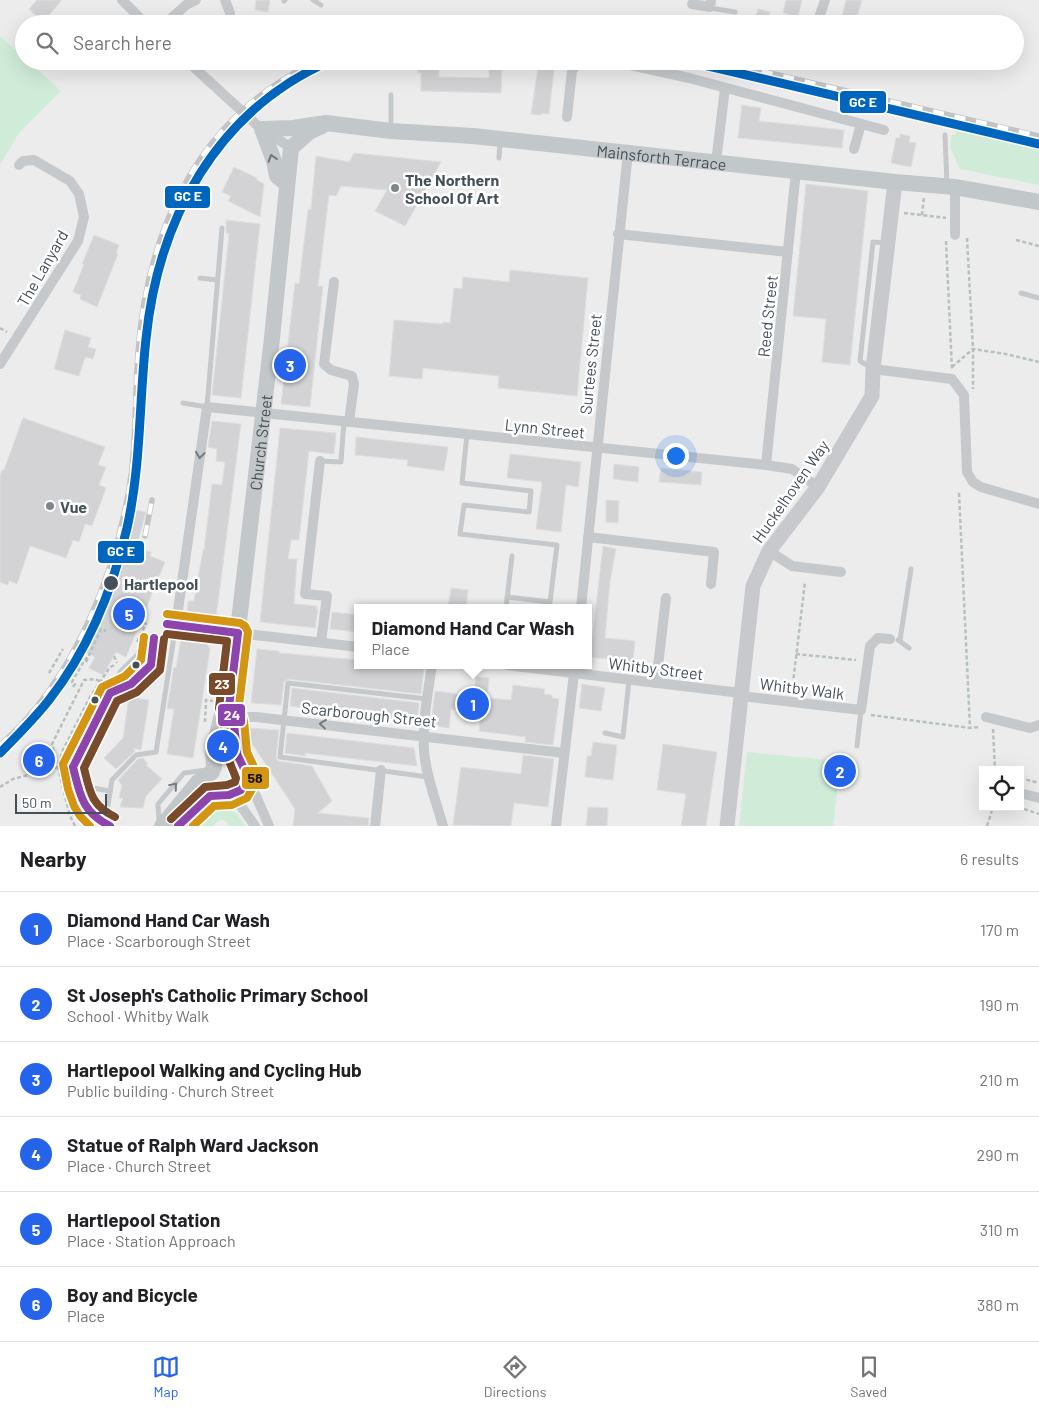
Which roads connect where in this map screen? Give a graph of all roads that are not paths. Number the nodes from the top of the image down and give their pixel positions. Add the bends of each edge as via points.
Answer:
1 (122, 0) edge
2 (196, 0) edge
3 (225, 0) edge
4 (313, 0) edge
5 (825, 0) edge
6 (692, 4) dead end
7 (710, 4) edge
8 (321, 5) dead end
9 (735, 12) dead end
10 (230, 13) dead end
11 (137, 15) edge
12 (175, 15) edge
13 (820, 15) edge
14 (197, 70) edge
15 (573, 70) edge
16 (650, 70) edge
17 (725, 88) junction
18 (391, 95) dead end
19 (567, 117) dead end
20 (326, 123) junction
21 (861, 124) junction
22 (262, 129) junction
23 (884, 130) dead end
24 (391, 131) junction
25 (945, 135) dead end
26 (500, 139) junction
27 (291, 148) junction
28 (854, 149) dead end
29 (628, 152) junction
30 (499, 158) dead end
31 (716, 162) junction
32 (19, 166) dead end
33 (796, 171) junction
34 (896, 182) junction
35 (287, 184) junction
36 (951, 186) junction
37 (1039, 202) edge
38 (222, 228) dead end
39 (618, 234) junction
40 (955, 235) road end
41 (788, 252) junction
42 (200, 278) dead end
43 (216, 280) junction
44 (334, 282) dead end
45 (1021, 293) dead end
46 (1039, 298) edge
47 (0, 364) edge
48 (873, 369) junction
49 (183, 403) dead end
50 (207, 407) junction
51 (263, 412) junction
52 (347, 422) junction
53 (467, 434) junction
54 (597, 448) junction
55 (320, 461) joint
56 (766, 465) junction
57 (818, 487) junction
58 (1039, 504) edge
59 (588, 537) junction
60 (769, 551) junction
61 (512, 556) dead end
62 (911, 569) dead end
63 (841, 572) dead end
64 (711, 584) dead end
65 (507, 597) junction
66 (666, 598) dead end
67 (506, 604) edge
68 (581, 604) edge
69 (172, 624) junction
70 (238, 633) junction
71 (895, 640) junction
72 (321, 642) junction
73 (354, 646) edge
74 (909, 648) dead end
75 (432, 669) edge
76 (575, 669) edge
77 (630, 679) junction
78 (656, 683) junction
79 (110, 693) junction
80 (741, 695) junction
81 (428, 699) junction
82 (229, 707) junction
83 (864, 712) junction
84 (990, 718) road end
85 (284, 720) junction
86 (233, 725) junction
87 (1038, 726) edge
88 (605, 733) dead end
89 (424, 735) junction
90 (857, 746) dead end
91 (564, 752) junction
92 (240, 763) junction
93 (213, 769) junction
94 (381, 770) junction
95 (428, 777) junction
96 (246, 780) junction
97 (92, 788) dead end
98 (110, 791) junction
99 (1024, 794) edge
100 (228, 795) junction
101 (1039, 798) edge
102 (107, 811) dead end
103 (110, 826) edge
104 (160, 826) edge
105 (178, 826) edge
106 (255, 826) edge
107 (269, 826) edge
108 (375, 826) edge
109 (443, 826) edge
110 (556, 826) edge
111 (727, 826) edge

1 - 11 street
2 - 12 street
3 - 10 street
4 - 8 lane
5 - 13 street
6 - 7 street
7 - 9 lane
14 - 22 street
15 - 19 street
16 - 17 street
17 - 21 street
17 - 31 street
18 - 24 lane
20 - 22 main road, Mainsforth Terrace
20 - 24 main road, Mainsforth Terrace
20 - 27 main road
21 - 23 street
21 - 28 street
22 - 27 street
35 -> 22 main road via 277,176
24 - 26 main road, Mainsforth Terrace
25 - 36 lane
26 - 29 main road, Mainsforth Terrace
26 - 30 lane
27 - 35 main road, Church Street
29 - 31 main road, Mainsforth Terrace
29 - 39 street, Surtees Street
31 - 33 main road, Mainsforth Terrace
32 - 47 street, The Lanyard via 23,161 34,160 70,181 79,194 84,217 78,241
33 - 34 main road, Mainsforth Terrace
33 - 41 street, Reed Street
34 - 36 main road, Mainsforth Terrace
34 - 48 street, Huckelhoven Way
35 - 51 main road, Church Street
36 - 37 main road, Mainsforth Terrace
36 - 40 street
38 - 43 lane
39 - 41 street
39 - 54 street, Surtees Street
41 - 56 street, Reed Street
42 - 43 lane
43 - 50 lane
44 - 52 street via 324,364 331,370 352,376 354,384
45 - 46 lane
48 - 57 street, Huckelhoven Way via 872,396
48 - 58 street via 952,379 964,395 967,472 973,482
49 - 50 lane
50 - 51 street, Lynn Street
50 -> 69 street
51 - 52 street, Lynn Street
51 - 70 main road, Church Street
52 - 53 street, Lynn Street
52 - 55 lane via 341,462
53 - 54 street, Lynn Street
53 - 65 lane via 462,483 531,491 529,512 464,505 460,534 557,545 550,602
54 - 56 street, Lynn Street
54 - 59 street, Surtees Street
55 - 72 street via 305,594 327,596
56 - 57 street, Lynn Street via 792,469
57 - 60 street, Huckelhoven Way
59 - 64 street via 714,552
59 - 68 street, Surtees Street
60 - 63 street via 792,566
60 - 80 street, Huckelhoven Way via 753,586
61 - 65 lane
62 - 71 lane
65 - 67 lane
66 - 78 street
69 - 70 street
69 - 98 lane via 156,752 136,755 112,780
70 - 72 street
70 - 82 main road, Church Street
71 - 74 lane
71 - 83 street, Whitby Walk via 878,638 870,646
72 - 73 street
75 - 81 street
76 - 77 street, Whitby Street
76 - 91 street
77 - 78 street, Whitby Street
77 - 88 lane via 623,736
78 - 80 street, Whitby Street
79 - 79 lane via 130,684 151,665 154,638 120,672
79 - 103 lane via 73,767 90,815
80 - 83 street, Whitby Walk
80 - 111 street, Huckelhoven Way
81 - 85 lane via 288,682
81 - 89 street
82 - 86 main road, Church Street
82 - 93 main road, Church Street via 223,710
83 - 90 lane
84 - 87 street via 1030,728
85 - 86 street, Scarborough Street via 246,717
89 -> 85 street, Scarborough Street
85 - 94 lane via 280,757
86 - 92 main road, Church Street
89 - 91 street, Scarborough Street
89 - 95 street
91 - 110 street
92 - 93 main road via 229,759
92 - 96 main road, Church Street
93 - 100 main road, Church Street via 211,780 214,787
104 -> 93 main road
94 - 95 lane
94 - 108 street
95 - 109 street
96 - 100 main road via 241,790
96 - 107 street
97 - 98 lane
98 - 102 lane
99 - 101 street
100 - 105 main road via 210,796
100 - 106 street via 241,806

